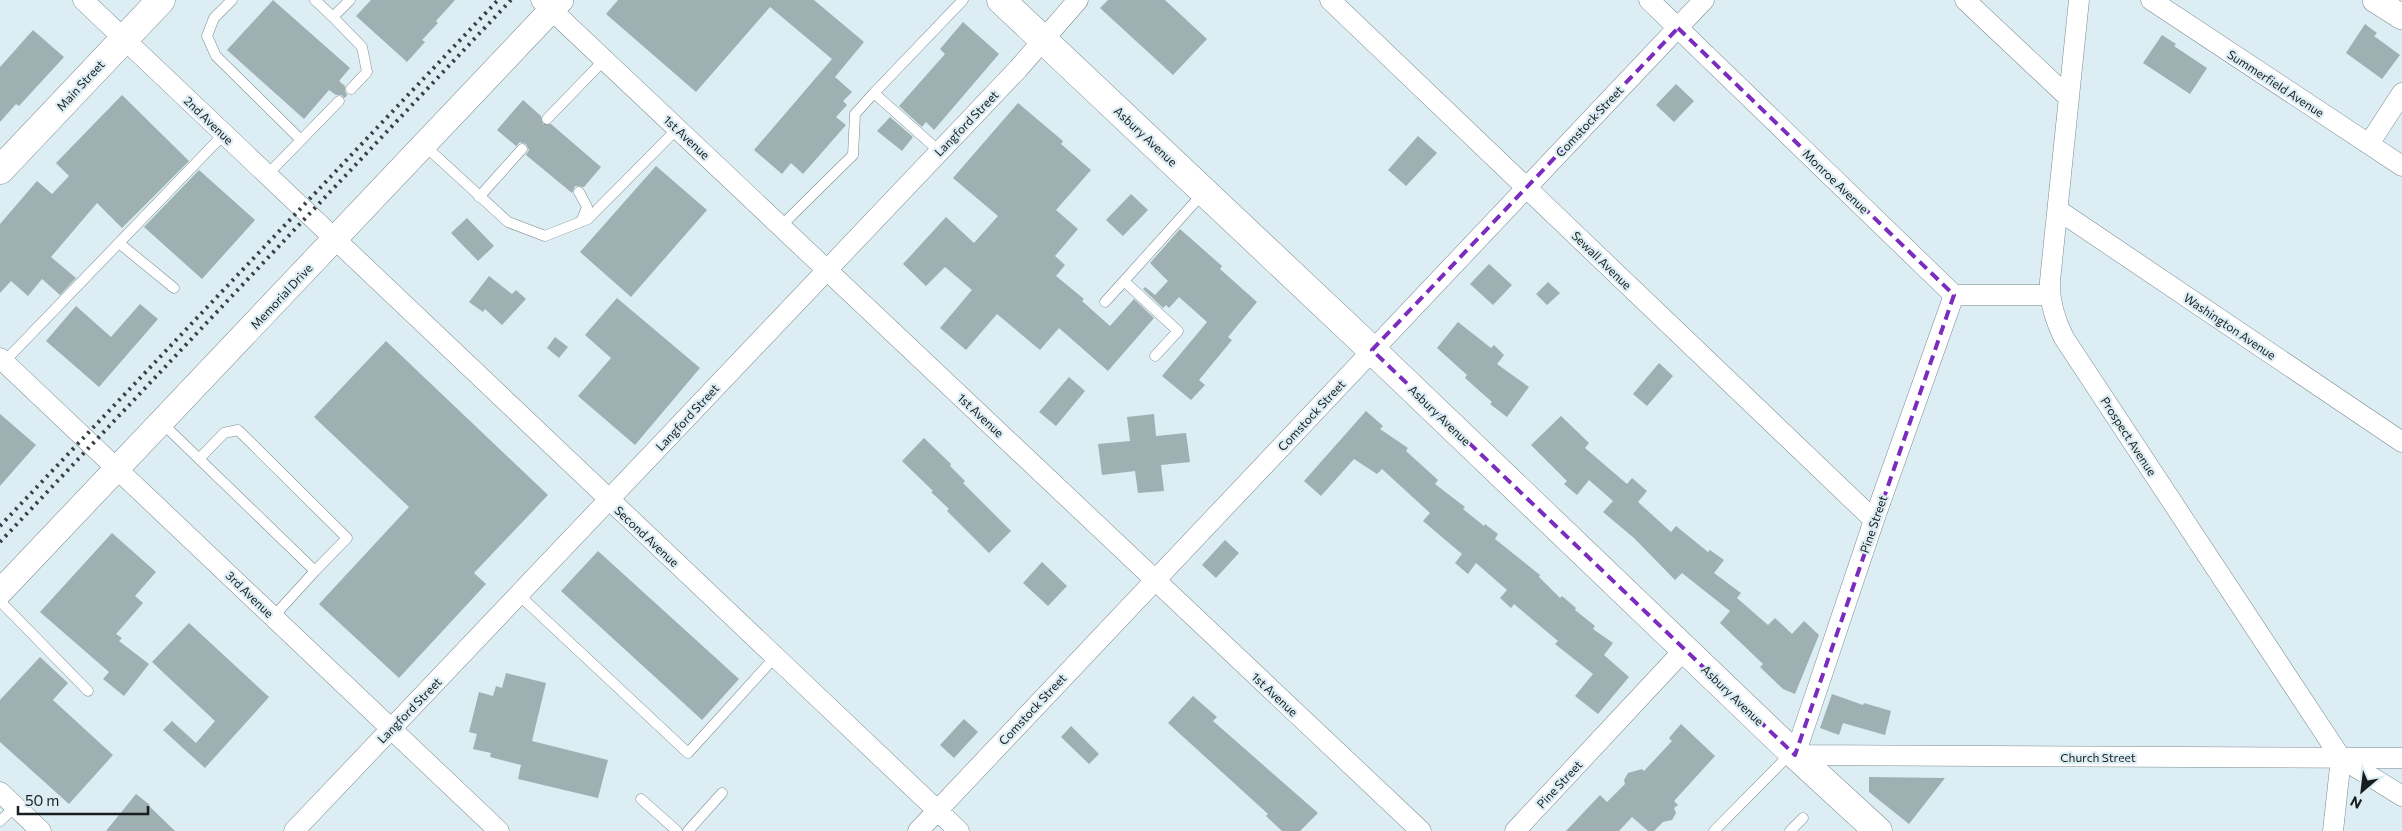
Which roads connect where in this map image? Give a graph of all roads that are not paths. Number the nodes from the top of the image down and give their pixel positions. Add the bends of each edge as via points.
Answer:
1 (83, 0) edge
2 (161, 0) edge
3 (232, 0) edge
4 (315, 0) edge
5 (350, 0) edge
6 (963, 0) edge
7 (1001, 0) edge
8 (1078, 0) edge
9 (1330, 0) edge
10 (1649, 0) edge
11 (1704, 0) edge
12 (1966, 0) edge
13 (2079, 0) edge
14 (2150, 0) edge
15 (2376, 0) edge
16 (551, 3) edge
17 (333, 17) junction
18 (2402, 18) edge
19 (1678, 28) junction
20 (124, 39) junction
21 (1043, 40) junction
22 (605, 59) junction
23 (351, 89) dead end
24 (874, 93) junction
25 (2402, 93) edge
26 (2068, 97) junction
27 (339, 101) dead end
28 (547, 119) dead end
29 (678, 128) junction
30 (224, 134) junction
31 (301, 140) junction
32 (2369, 144) junction
33 (424, 145) junction
34 (522, 150) dead end
35 (939, 151) junction
36 (2402, 166) edge
37 (0, 170) edge
38 (267, 175) junction
39 (1526, 188) junction
40 (579, 192) dead end
41 (1205, 192) junction
42 (479, 196) junction
43 (2058, 210) junction
44 (581, 222) junction
45 (781, 226) junction
46 (335, 239) junction
47 (119, 243) junction
48 (827, 269) junction
49 (1124, 281) junction
50 (174, 288) dead end
51 (1954, 295) junction
52 (2050, 295) junction
53 (1105, 302) dead end
54 (1372, 350) junction
55 (1155, 356) dead end
56 (2, 360) edge
57 (161, 422) junction
58 (2402, 442) edge
59 (199, 459) junction
60 (117, 468) junction
61 (609, 500) junction
62 (1874, 520) junction
63 (315, 571) junction
64 (1155, 579) junction
65 (0, 592) edge
66 (519, 594) junction
67 (0, 601) edge
68 (273, 617) junction
69 (1685, 650) junction
70 (775, 657) junction
71 (88, 691) dead end
72 (391, 729) junction
73 (1793, 754) junction
74 (2341, 758) junction
75 (2402, 758) edge
76 (0, 792) edge
77 (722, 793) dead end
78 (2402, 796) edge
79 (641, 799) dead end
80 (16, 807) junction
81 (937, 810) junction
82 (1803, 818) dead end
83 (0, 821) edge
84 (41, 831) edge
85 (294, 831) edge
86 (499, 831) edge
87 (677, 831) edge
88 (688, 831) edge
89 (918, 831) edge
90 (959, 831) edge
91 (1420, 831) edge
92 (1515, 831) edge
93 (1714, 831) edge
94 (1790, 831) edge
95 (1878, 831) edge
96 (2333, 831) edge

1 - 20 street, 2nd Avenue
2 - 20 main road, Main Street
3 - 31 lane via 214,18 207,36 216,56
4 - 17 lane
5 - 17 lane
6 - 24 lane
7 - 21 main road, Asbury Avenue
8 - 21 street, Langford Street
9 - 39 street, Sewall Avenue
10 - 19 street, Monroe Avenue
11 - 19 street, Comstock Street
12 - 26 street
13 - 26 street, Prospect Avenue
14 - 32 street, Summerfield Avenue
15 - 18 street
16 - 22 street, 1st Avenue
16 - 33 street, Memorial Drive
17 - 23 lane via 362,47 368,72
19 - 39 street, Comstock Street
19 - 51 street, Monroe Avenue
20 - 30 street, 2nd Avenue
20 - 37 main road, Main Street
21 - 35 street, Langford Street
21 - 41 main road, Asbury Avenue
22 - 28 lane
22 - 29 street, 1st Avenue
24 - 35 lane
24 - 45 lane via 854,114 853,154
25 - 32 street
26 - 43 street, Prospect Avenue
27 - 31 lane
29 - 44 lane via 588,219
29 - 45 street, 1st Avenue
30 - 38 street, 2nd Avenue
30 - 47 lane
31 - 38 lane
32 - 36 street, Summerfield Avenue
33 - 42 lane
33 - 46 street, Memorial Drive
34 - 42 lane
35 - 48 street, Langford Street
38 - 46 street, 2nd Avenue
39 - 54 street, Comstock Street
39 - 62 street, Sewall Avenue
40 - 44 lane via 587,207
41 - 49 lane
41 - 54 main road, Asbury Avenue
42 - 44 lane via 508,222 545,236
43 - 52 street, Prospect Avenue
43 - 58 street, Washington Avenue
45 - 48 street, 1st Avenue
46 - 57 street, Memorial Drive
46 - 61 street, Second Avenue
47 - 50 lane
47 - 56 lane
48 - 61 street, Langford Street
48 - 64 street, 1st Avenue
49 - 53 lane
49 - 55 lane via 1178,331
51 - 52 street
51 - 62 street, Pine Street
52 - 74 street, Prospect Avenue via 2064,338
54 - 64 street, Comstock Street
54 - 69 main road, Asbury Avenue
56 - 60 street, 3rd Avenue
57 - 59 lane
57 - 60 street, Memorial Drive
59 - 63 lane
59 - 63 lane via 224,433 238,430 347,538
60 - 65 street, Memorial Drive
60 - 68 street, 3rd Avenue
61 - 66 street, Langford Street
61 - 70 street, Second Avenue
62 - 73 street, Pine Street
63 - 68 lane
64 - 81 street, Comstock Street
64 - 91 street, 1st Avenue
66 - 70 lane via 688,752
66 - 72 street, Langford Street
67 - 71 lane
68 - 72 street, 3rd Avenue
69 - 73 main road, Asbury Avenue
69 - 92 street, Pine Street
70 - 81 street, Second Avenue
72 - 85 street, Langford Street
72 - 86 street, 3rd Avenue
73 - 74 street, Church Street
73 - 93 lane
73 - 95 main road, Asbury Avenue
74 - 75 street, Church Street
74 - 78 street
74 - 96 street
76 - 80 street
77 - 88 lane
79 - 87 lane
80 - 83 lane
80 - 84 street
81 - 89 street, Comstock Street
81 - 90 street, Second Avenue
82 - 94 lane

